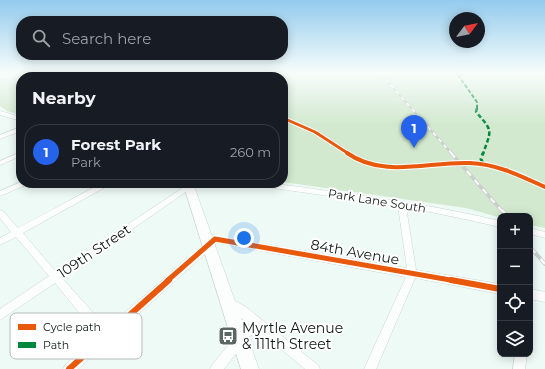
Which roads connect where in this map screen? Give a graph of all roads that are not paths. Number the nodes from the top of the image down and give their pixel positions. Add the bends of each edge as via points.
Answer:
1 (1, 114) edge
2 (16, 118) edge
3 (288, 120) edge
4 (16, 131) edge
5 (0, 137) edge
6 (16, 156) edge
7 (0, 163) edge
8 (16, 187) edge
9 (545, 187) edge
10 (99, 188) edge
11 (185, 188) edge
12 (190, 188) edge
13 (287, 188) edge
14 (0, 194) edge
15 (402, 205) junction
16 (0, 212) edge
17 (497, 223) edge
18 (533, 232) edge
19 (17, 233) junction
20 (545, 235) edge
21 (0, 242) edge
22 (208, 246) junction
23 (412, 274) junction
24 (56, 277) junction
25 (497, 288) edge
26 (533, 295) edge
27 (545, 297) edge
28 (228, 302) junction
29 (87, 313) edge
30 (132, 313) edge
31 (0, 315) edge
32 (270, 333) junction
33 (240, 338) junction
34 (521, 357) edge
35 (80, 359) edge
36 (69, 369) edge
37 (216, 369) edge
38 (250, 369) edge
39 (314, 369) edge
40 (370, 369) edge
41 (519, 369) edge

1 - 2 street
3 - 9 street, bridge via 318,133 356,158 372,165 391,167 475,163 507,170
4 - 5 street
6 - 7 street
8 - 14 street
10 - 19 street
11 - 24 street, 109th Street
12 - 22 main road
13 - 15 street, Park Lane South
15 - 17 street, Park Lane South
15 - 23 street
16 - 19 street
18 - 20 street
19 - 21 street
19 - 24 street
22 - 23 street, 84th Avenue via 215,238
22 - 28 main road
22 - 30 street
23 - 25 street, 84th Avenue
23 - 40 street
24 - 29 street
24 - 31 street, 109th Street
26 - 27 street
28 - 32 street
28 - 33 main road
32 - 33 street via 254,329 247,331
32 - 39 street
33 - 37 street
33 - 38 main road
34 - 41 street
35 - 36 street

